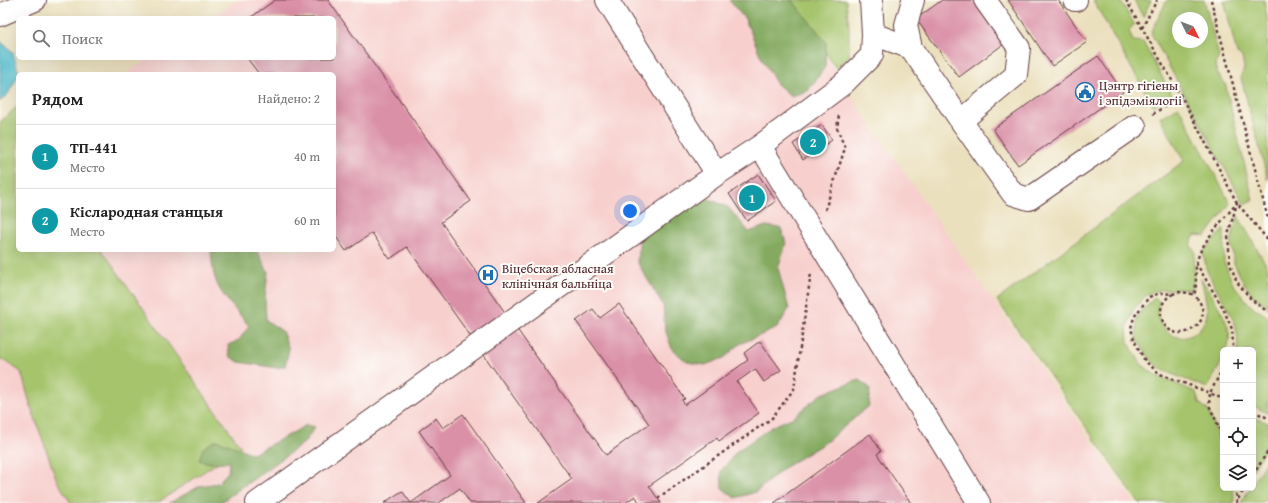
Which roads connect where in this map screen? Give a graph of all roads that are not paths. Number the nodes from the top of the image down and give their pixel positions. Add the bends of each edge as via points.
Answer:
1 (35, 0) edge
2 (607, 0) edge
3 (871, 0) edge
4 (913, 0) edge
5 (985, 0) edge
6 (0, 15) edge
7 (873, 34) junction
8 (911, 48) junction
9 (961, 122) junction
10 (1135, 126) road end
11 (760, 146) junction
12 (717, 174) junction
13 (258, 503) edge
14 (979, 503) edge

1 - 6 lane
2 - 12 lane
3 - 7 lane
4 - 8 lane via 906,25
5 - 9 lane via 1019,48 1016,75
7 - 8 lane
7 - 11 lane via 872,55 843,84
8 - 9 lane
9 - 10 lane via 1013,194 1029,199
11 - 12 lane
11 - 14 lane
12 - 13 lane

